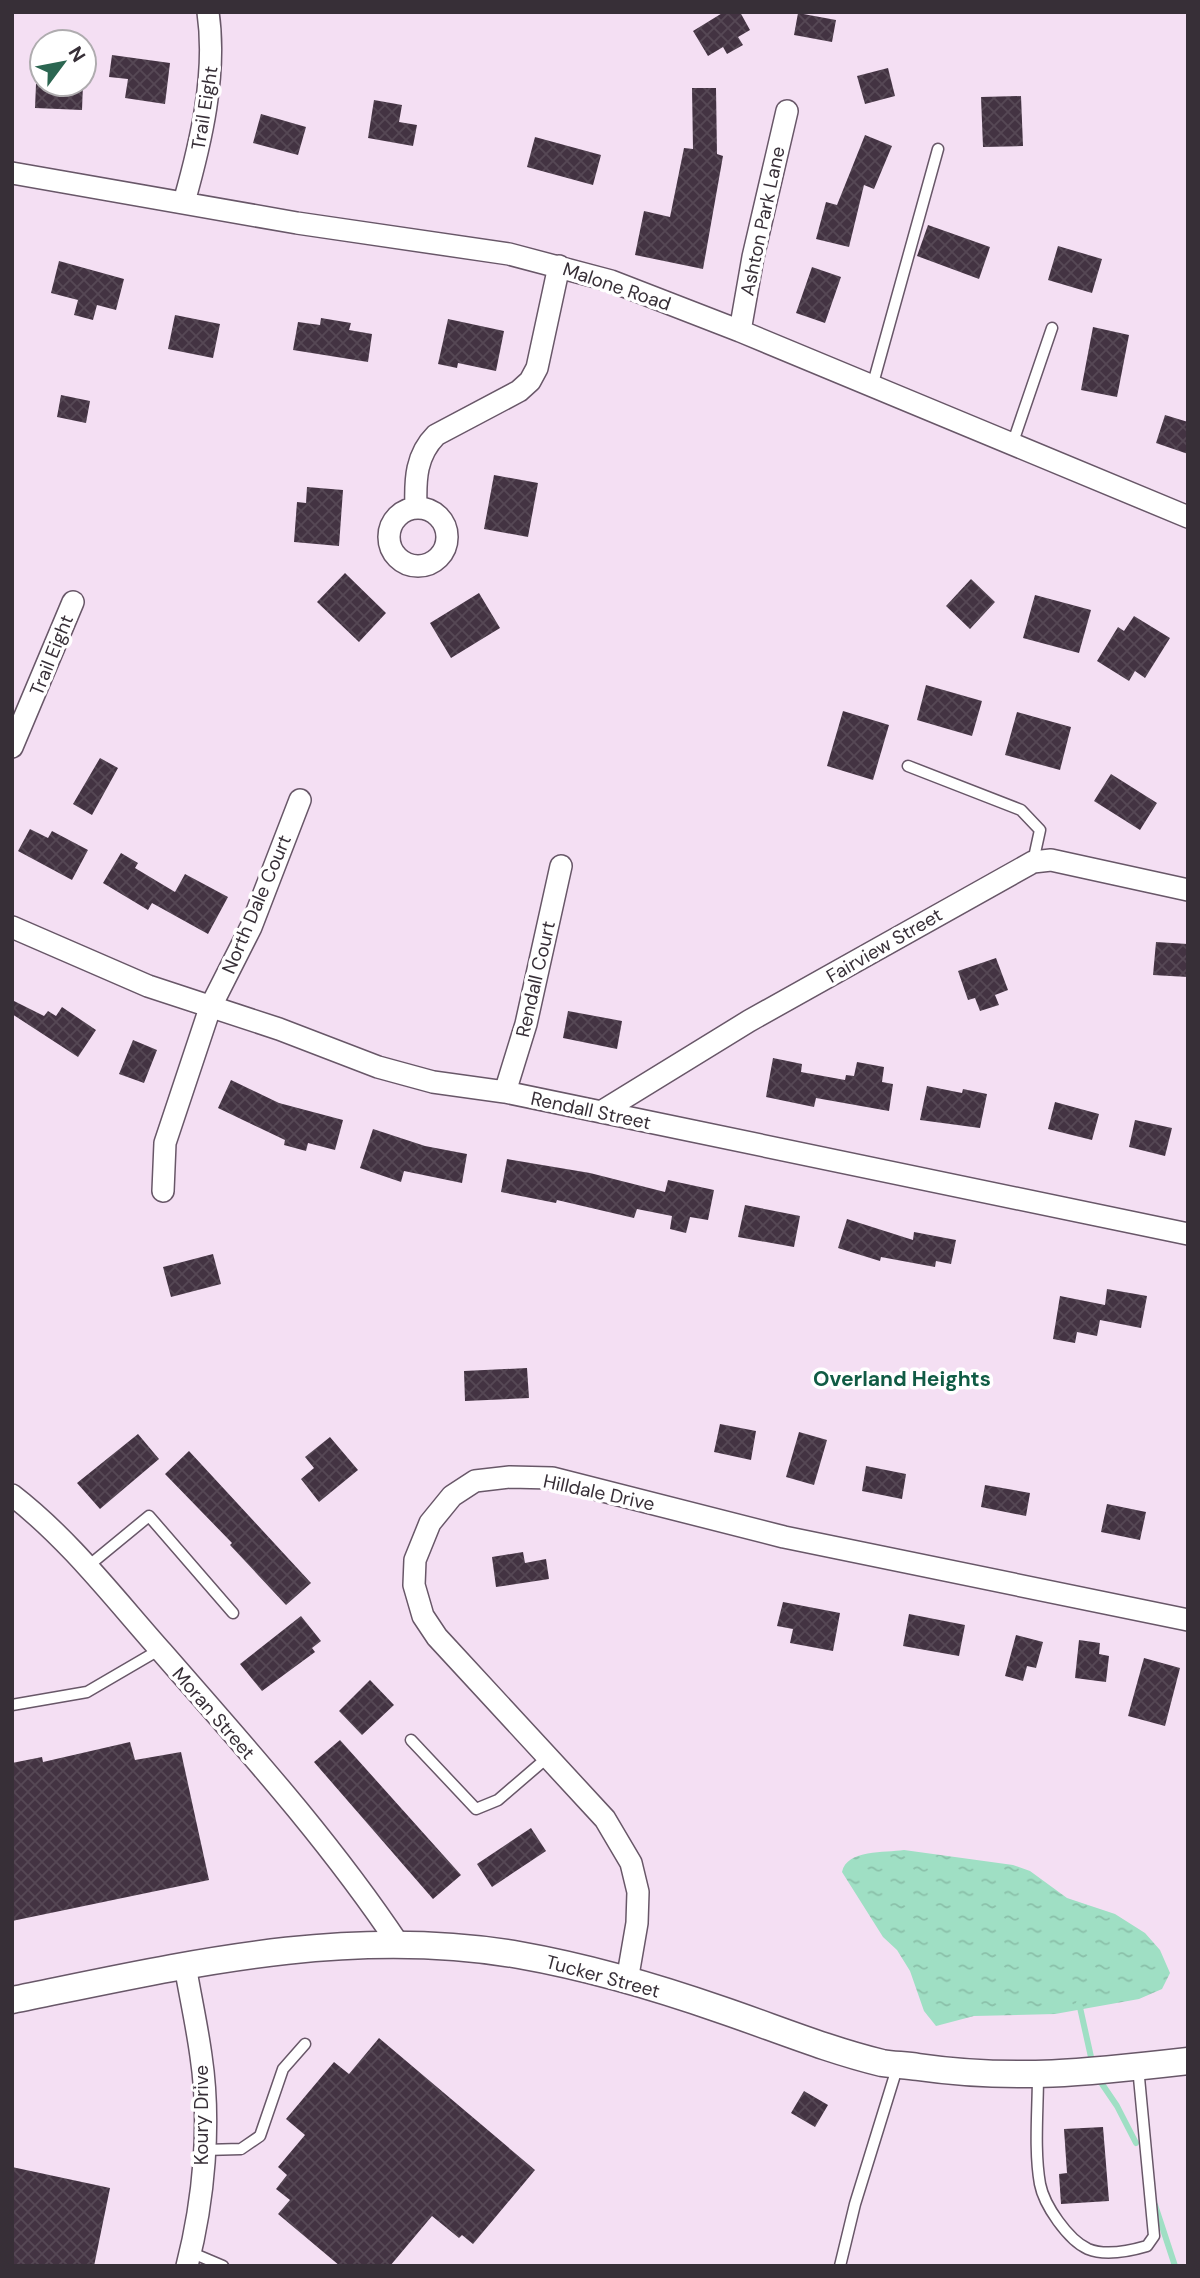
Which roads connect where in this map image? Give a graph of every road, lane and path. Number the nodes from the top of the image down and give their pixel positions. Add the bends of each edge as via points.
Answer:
1 (208, 12) edge
2 (787, 111) dead end
3 (938, 149) dead end
4 (12, 173) edge
5 (184, 202) junction
6 (559, 266) junction
7 (1052, 328) dead end
8 (740, 331) junction
9 (872, 387) junction
10 (1012, 445) junction
11 (416, 507) dead end
12 (1188, 517) edge
13 (73, 602) dead end
14 (12, 747) edge
15 (908, 766) dead end
16 (300, 800) dead end
17 (1032, 862) junction
18 (561, 866) dead end
19 (1188, 890) edge
20 (12, 927) edge
21 (210, 1008) junction
22 (505, 1092) junction
23 (601, 1112) junction
24 (163, 1191) dead end
25 (1188, 1234) edge
26 (12, 1494) edge
27 (86, 1567) junction
28 (233, 1613) dead end
29 (1188, 1620) edge
30 (159, 1650) junction
31 (12, 1704) edge
32 (411, 1740) dead end
33 (548, 1757) junction
34 (399, 1945) junction
35 (185, 1965) junction
36 (627, 1981) junction
37 (12, 2000) edge
38 (305, 2044) dead end
39 (1188, 2061) edge
40 (898, 2065) junction
41 (1138, 2067) junction
42 (1038, 2075) junction
43 (203, 2150) junction
44 (189, 2259) edge
45 (223, 2266) edge
46 (840, 2266) edge

1 - 5 street, Trail Eight via 211,64
2 - 8 street, Ashton Park Lane
3 - 9 lane
4 - 5 street, Malone Road
5 - 6 street, Malone Road
6 - 8 street, Malone Road via 642,292
6 - 11 street via 537,368 530,381 427,444 415,477
7 - 10 lane
8 - 9 street, Malone Road
9 - 10 street, Malone Road
10 - 12 street, Malone Road
13 - 14 street, Trail Eight
15 - 17 lane via 1021,810 1040,830
16 - 21 street, North Dale Court via 251,927
17 - 19 street via 1051,860
17 - 23 street, Fairview Street via 749,1021
18 - 22 street, Rendall Court via 526,1024
20 - 21 street, Rendall Street
21 - 22 street, Rendall Street via 378,1067 433,1082
21 - 24 street, North Dale Court via 165,1143
22 - 23 street, Rendall Street
23 - 25 street, Rendall Street
26 - 27 street, Moran Street
27 - 28 lane via 149,1516
27 - 30 street, Moran Street
29 - 33 street, Hilldale Drive via 784,1537 552,1478 475,1481 452,1496 430,1523 415,1560 414,1585 423,1616 437,1637
30 - 31 lane via 87,1692
30 - 34 street, Moran Street via 304,1818
32 - 33 lane via 476,1809 498,1800
33 - 36 street, Hilldale Drive via 604,1819 631,1863 638,1892
34 - 35 street, Tucker Street via 280,1949
34 - 36 street, Tucker Street via 517,1954
35 - 37 street, Tucker Street
35 - 43 street, Koury Drive via 201,2057
36 - 40 street, Tucker Street
38 - 43 lane via 283,2069 260,2136 242,2149
39 - 41 street, Tucker Street
40 - 42 street, Tucker Street via 959,2074
40 - 46 lane
41 - 42 street, Tucker Street
41 - 42 lane via 1154,2236 1147,2246 1125,2252 1088,2249 1064,2228 1046,2203 1040,2183
43 - 44 street, Koury Drive
44 - 45 lane

